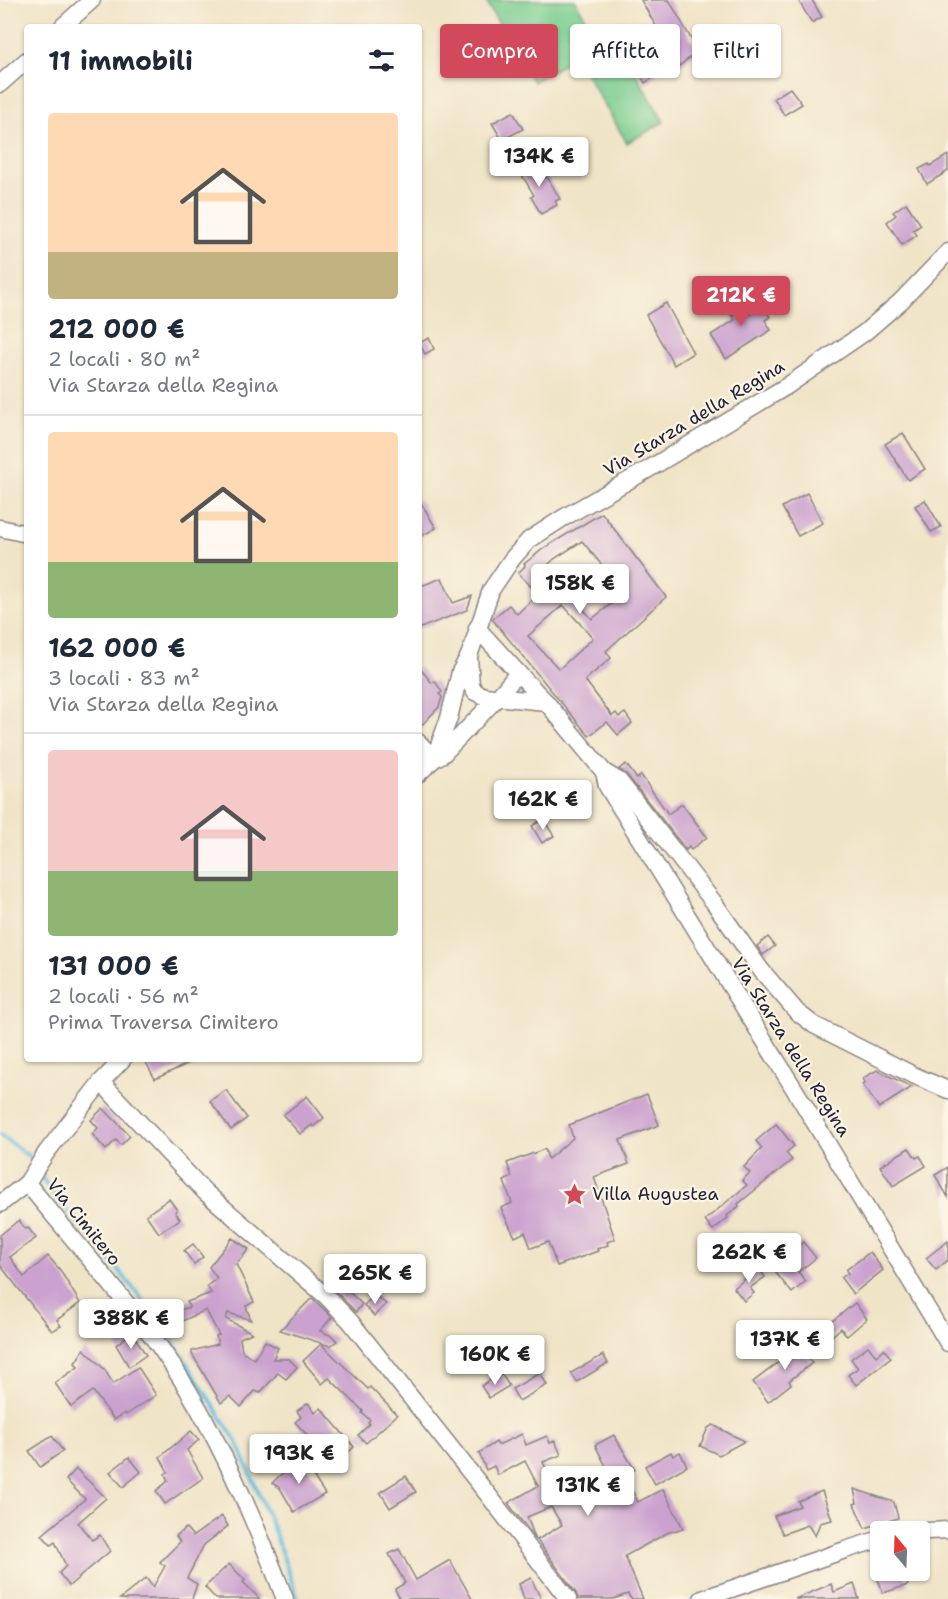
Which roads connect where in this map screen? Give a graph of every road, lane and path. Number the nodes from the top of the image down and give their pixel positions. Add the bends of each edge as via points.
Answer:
1 (92, 0) edge
2 (65, 24) edge
3 (24, 63) edge
4 (0, 84) edge
5 (948, 252) edge
6 (0, 528) edge
7 (24, 533) edge
8 (477, 628) junction
9 (469, 656) junction
10 (518, 673) junction
11 (498, 697) junction
12 (546, 702) junction
13 (422, 746) edge
14 (434, 759) junction
15 (422, 770) edge
16 (604, 772) junction
17 (120, 1062) edge
18 (101, 1082) junction
19 (948, 1090) edge
20 (27, 1183) junction
21 (0, 1204) edge
22 (948, 1342) edge
23 (948, 1530) edge
24 (930, 1531) edge
25 (870, 1542) edge
26 (285, 1599) edge
27 (568, 1599) edge
28 (702, 1599) edge

1 - 2 street
3 - 4 street
5 - 8 street, Via Starza della Regina via 864,333 787,386 529,540 491,590
6 - 7 street
8 - 9 street, Via Starza della Regina
8 - 10 street, Via Starza della Regina
9 - 11 street, Via Starza della Regina via 475,692
9 - 14 street, Via Starza della Regina via 460,672
10 - 11 street, Via Starza della Regina
10 - 12 street, Via Starza della Regina
11 - 12 street, Via Starza della Regina
11 - 14 street, Via Starza della Regina
12 - 16 street, Via Starza della Regina
13 - 14 street
14 - 15 street, Via Starza della Regina
16 - 19 street, Via Starza della Regina via 619,781 796,1012 814,1025
16 - 22 street, Via Starza della Regina via 607,786
17 - 18 street
18 - 20 street
18 - 27 street via 205,1192 350,1321
20 - 21 street
20 - 26 street, Via Cimitero via 152,1336 189,1393 216,1442
23 - 24 street
25 - 28 street

